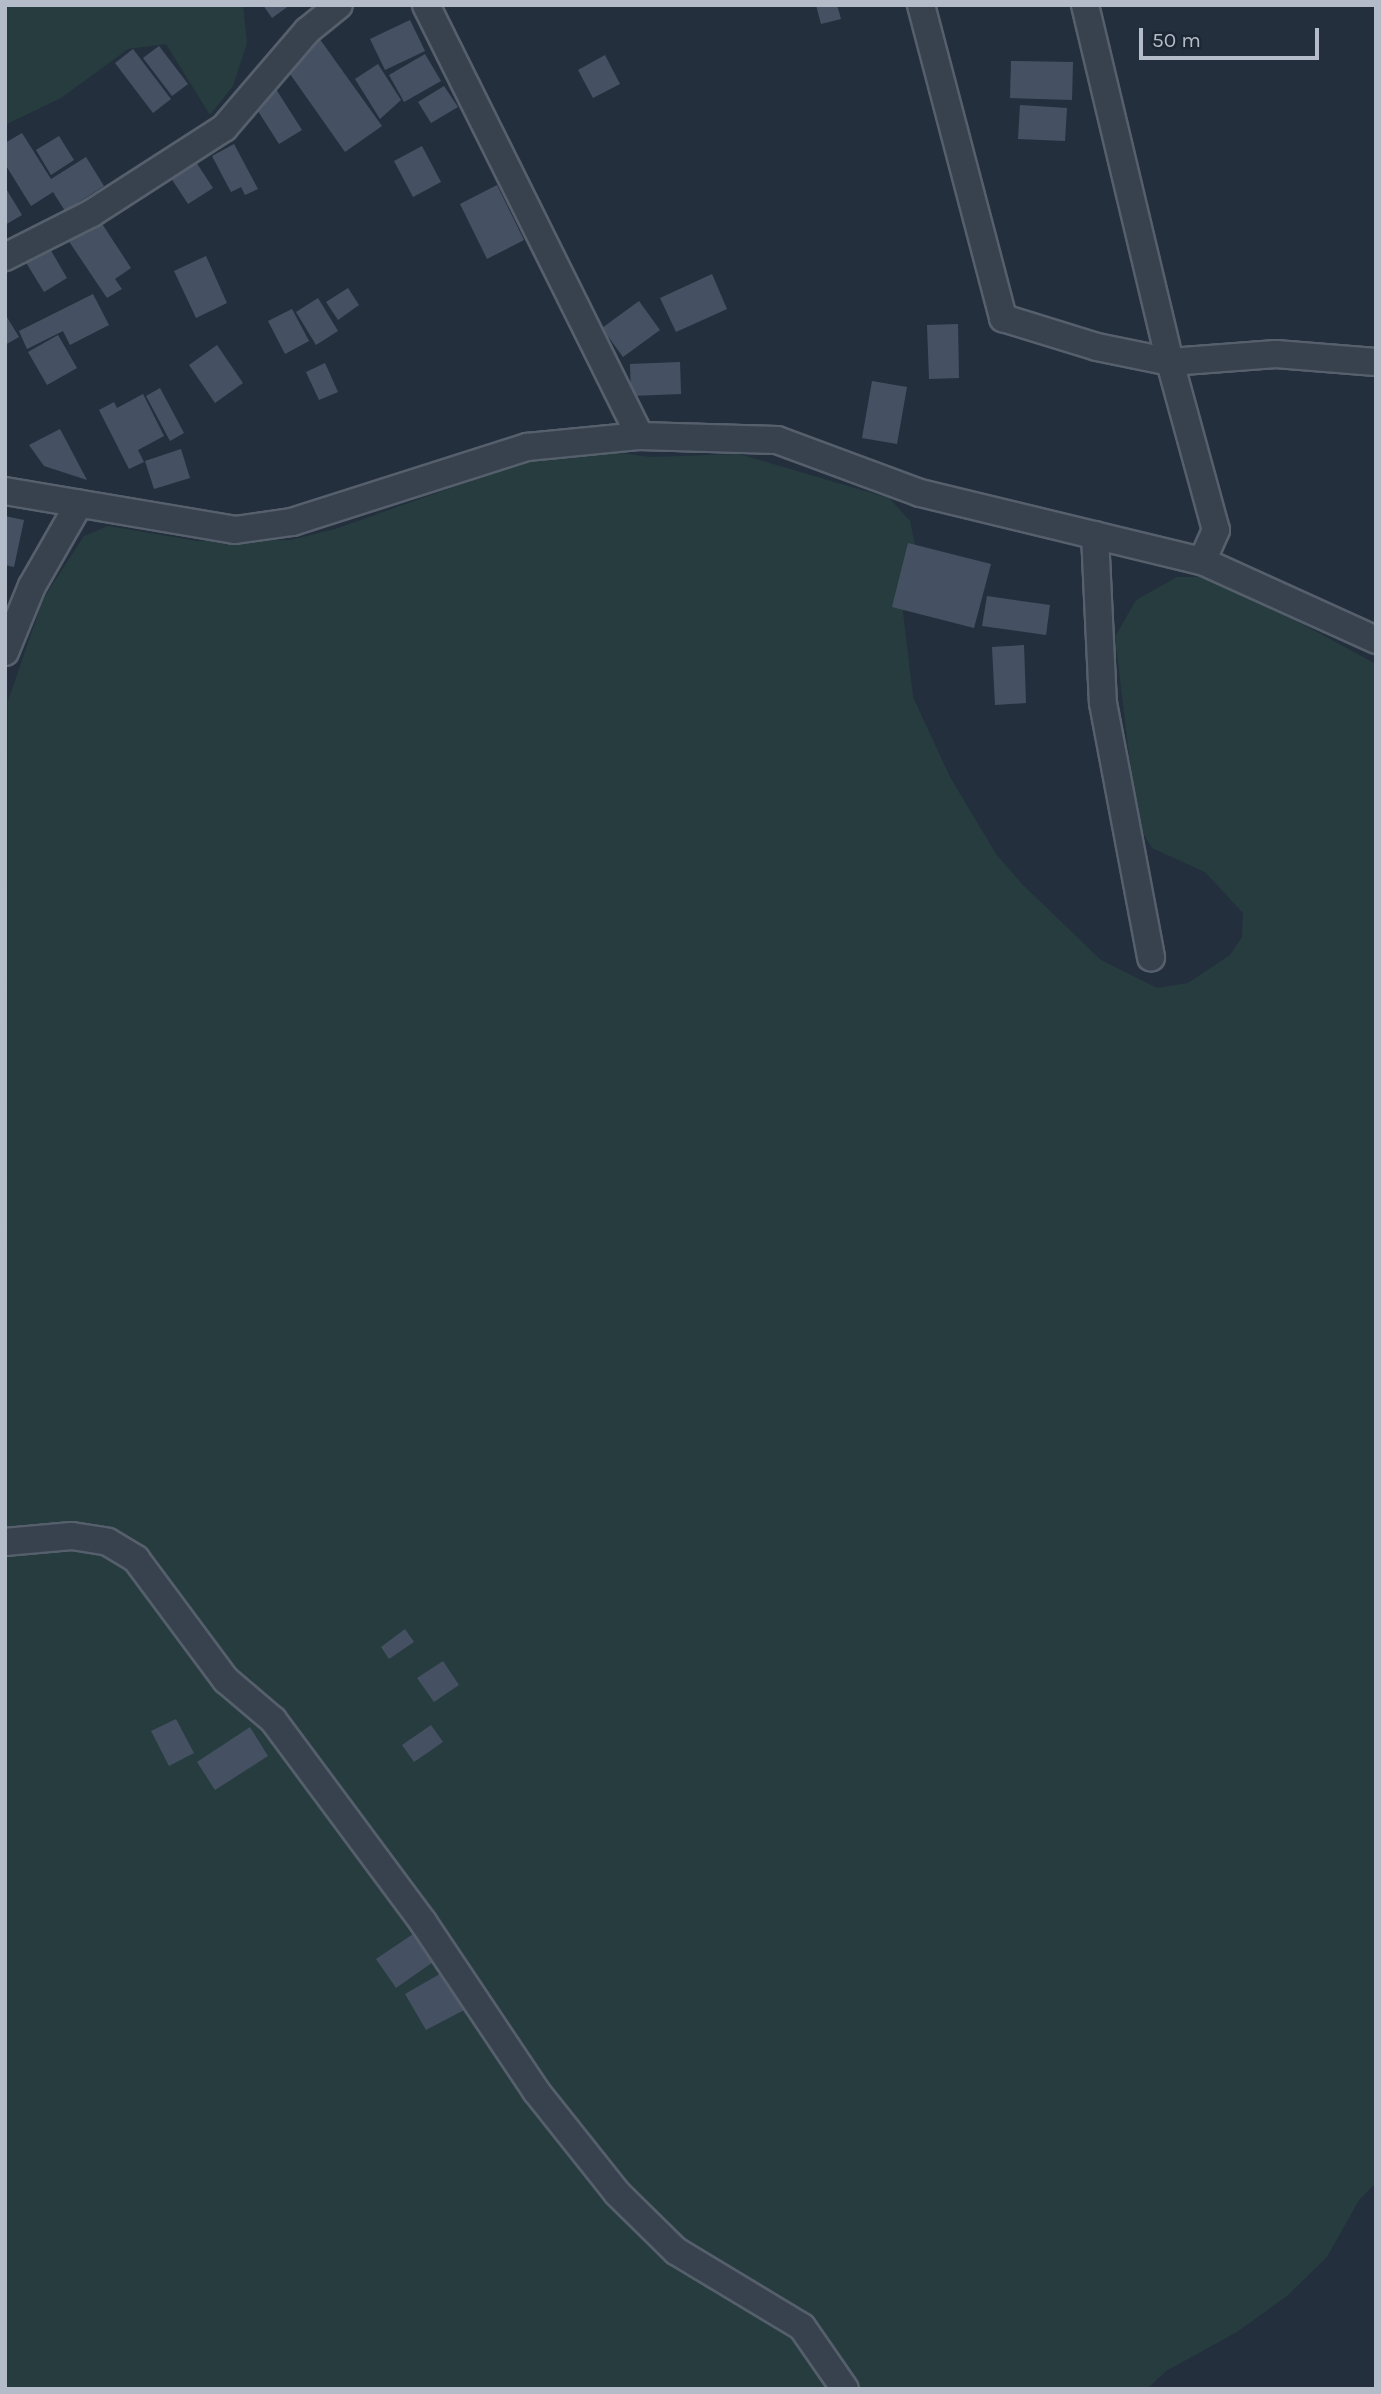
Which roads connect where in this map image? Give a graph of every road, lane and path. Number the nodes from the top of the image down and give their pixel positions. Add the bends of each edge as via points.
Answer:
1 (338, 5) edge
2 (426, 5) edge
3 (921, 5) edge
4 (1085, 5) edge
5 (5, 257) edge
6 (1170, 362) junction
7 (1376, 362) edge
8 (640, 436) junction
9 (5, 491) edge
10 (79, 504) junction
11 (1095, 535) junction
12 (1202, 561) junction
13 (1376, 640) edge
14 (5, 652) edge
15 (1152, 958) dead end
16 (5, 1542) edge
17 (845, 2389) edge

1 - 5 street via 307,31 224,128 92,213
2 - 8 street
3 - 6 street via 1003,318 1097,347
4 - 6 street
6 - 7 street via 1276,354
6 - 12 street via 1216,530
8 - 10 street via 527,447 292,522 235,530
8 - 11 street via 777,440 920,493
9 - 10 street
10 - 14 street via 32,586
11 - 12 street
11 - 15 street via 1103,704
12 - 13 street
16 - 17 street via 72,1536 108,1542 136,1559 226,1680 273,1720 423,1922 536,2091 617,2193 676,2251 802,2327

